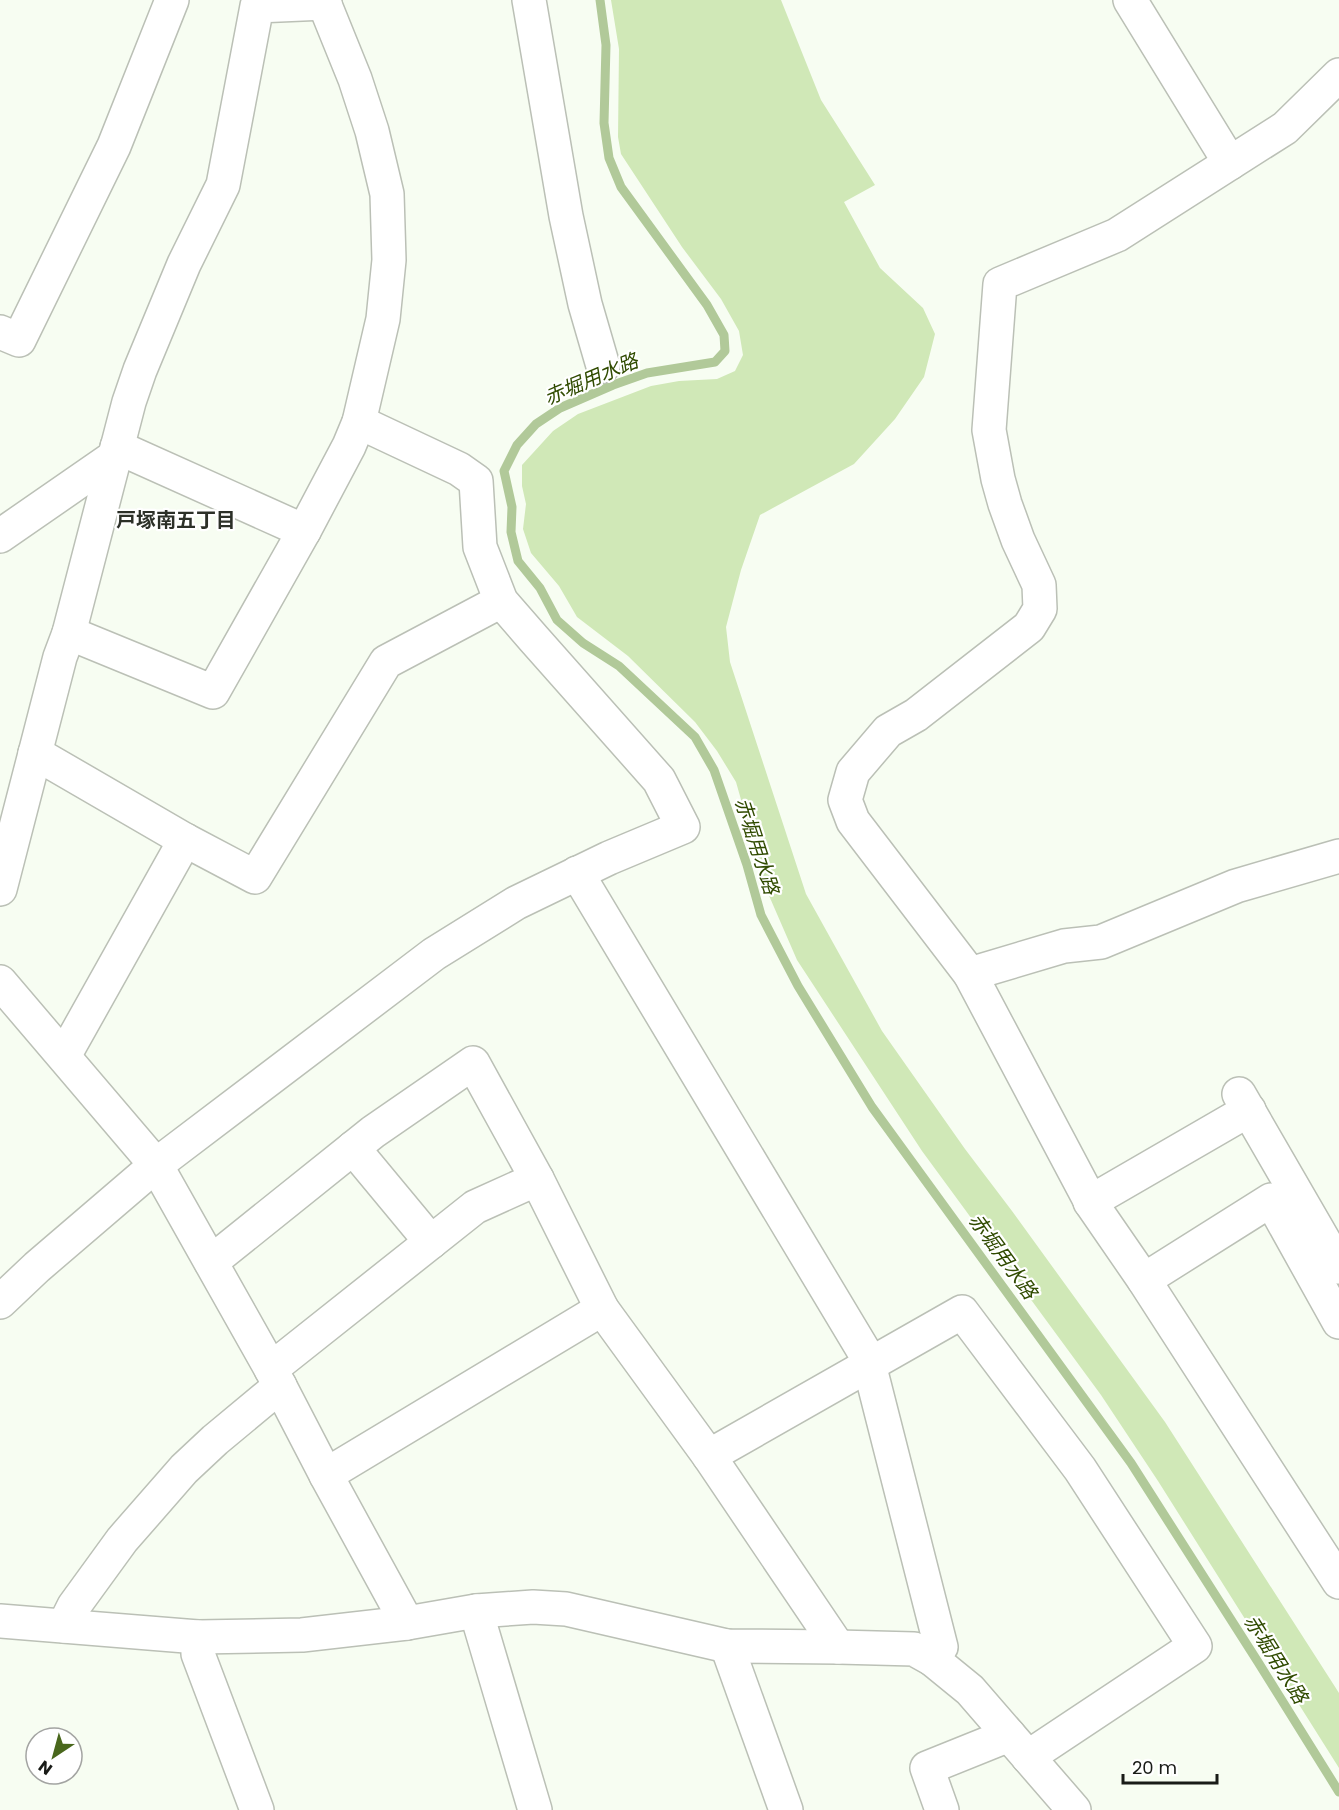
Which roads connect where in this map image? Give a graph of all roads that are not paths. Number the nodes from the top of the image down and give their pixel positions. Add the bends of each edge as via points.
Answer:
1 (172, 0) edge
2 (529, 0) edge
3 (1130, 0) edge
4 (324, 2) edge
5 (1335, 90) edge
6 (1230, 163) junction
7 (0, 332) edge
8 (603, 366) dead end
9 (359, 422) junction
10 (116, 452) junction
11 (304, 531) junction
12 (0, 536) edge
13 (501, 601) junction
14 (69, 633) junction
15 (35, 753) junction
16 (185, 840) junction
17 (1339, 856) edge
18 (578, 873) junction
19 (0, 889) edge
20 (970, 974) junction
21 (1, 987) edge
22 (64, 1056) junction
23 (353, 1148) junction
24 (156, 1165) junction
25 (537, 1179) junction
26 (1090, 1202) junction
27 (431, 1242) junction
28 (211, 1262) junction
29 (1339, 1267) edge
30 (1144, 1280) junction
31 (0, 1302) edge
32 (602, 1309) junction
33 (1339, 1322) edge
34 (870, 1363) junction
35 (275, 1378) junction
36 (709, 1456) junction
37 (326, 1475) junction
38 (1339, 1582) edge
39 (476, 1611) junction
40 (0, 1621) edge
41 (407, 1623) junction
42 (64, 1626) junction
43 (198, 1637) junction
44 (727, 1646) junction
45 (838, 1647) junction
46 (933, 1659) junction
47 (1019, 1746) junction
48 (257, 1810) edge
49 (535, 1810) edge
50 (786, 1810) edge
51 (942, 1810) edge
52 (1074, 1810) edge

1 - 7 street via 114,146 19,340
2 - 8 street via 566,216
3 - 6 street
4 - 9 street via 355,79 387,194 389,260 383,319
4 - 10 street via 257,6 223,185 184,264 140,370
5 - 6 street
6 - 20 street via 1117,235 1000,284 989,430 1005,504 1039,585 1040,609 1029,627 1013,640 916,715 888,731 853,772 845,800 853,821
9 - 11 street
9 - 13 street via 459,469 476,481 480,547
10 - 11 street
10 - 12 street
10 - 14 street
11 - 14 street via 213,692
13 - 16 street via 386,662 255,877
13 - 18 street via 659,780 683,827
14 - 15 street
15 - 16 street
15 - 19 street
16 - 22 street
17 - 20 street via 1236,886 1101,942 1064,946
18 - 24 street via 516,903 434,954
18 - 34 street
20 - 26 street
21 - 22 street
22 - 24 street
23 - 25 street via 473,1063
23 - 27 street
23 - 28 street
24 - 28 street
24 - 31 street
25 - 27 street via 475,1207
25 - 32 street
26 - 29 street via 1244,1102
26 - 30 street
27 - 35 street
28 - 35 street
30 - 33 street via 1271,1200
30 - 38 street
32 - 36 street
32 - 37 street
34 - 36 street
34 - 46 street via 941,1647
34 - 47 street via 962,1312 1080,1469 1195,1646
35 - 37 street
35 - 42 street via 184,1469 122,1540
36 - 45 street
37 - 41 street
39 - 41 street
39 - 44 street via 566,1609
39 - 49 street
40 - 42 street
41 - 43 street via 302,1635
42 - 43 street
43 - 48 street via 198,1654
44 - 45 street
44 - 50 street
45 - 46 street via 914,1649
46 - 47 street via 970,1690
47 - 51 street via 927,1768
47 - 52 street

